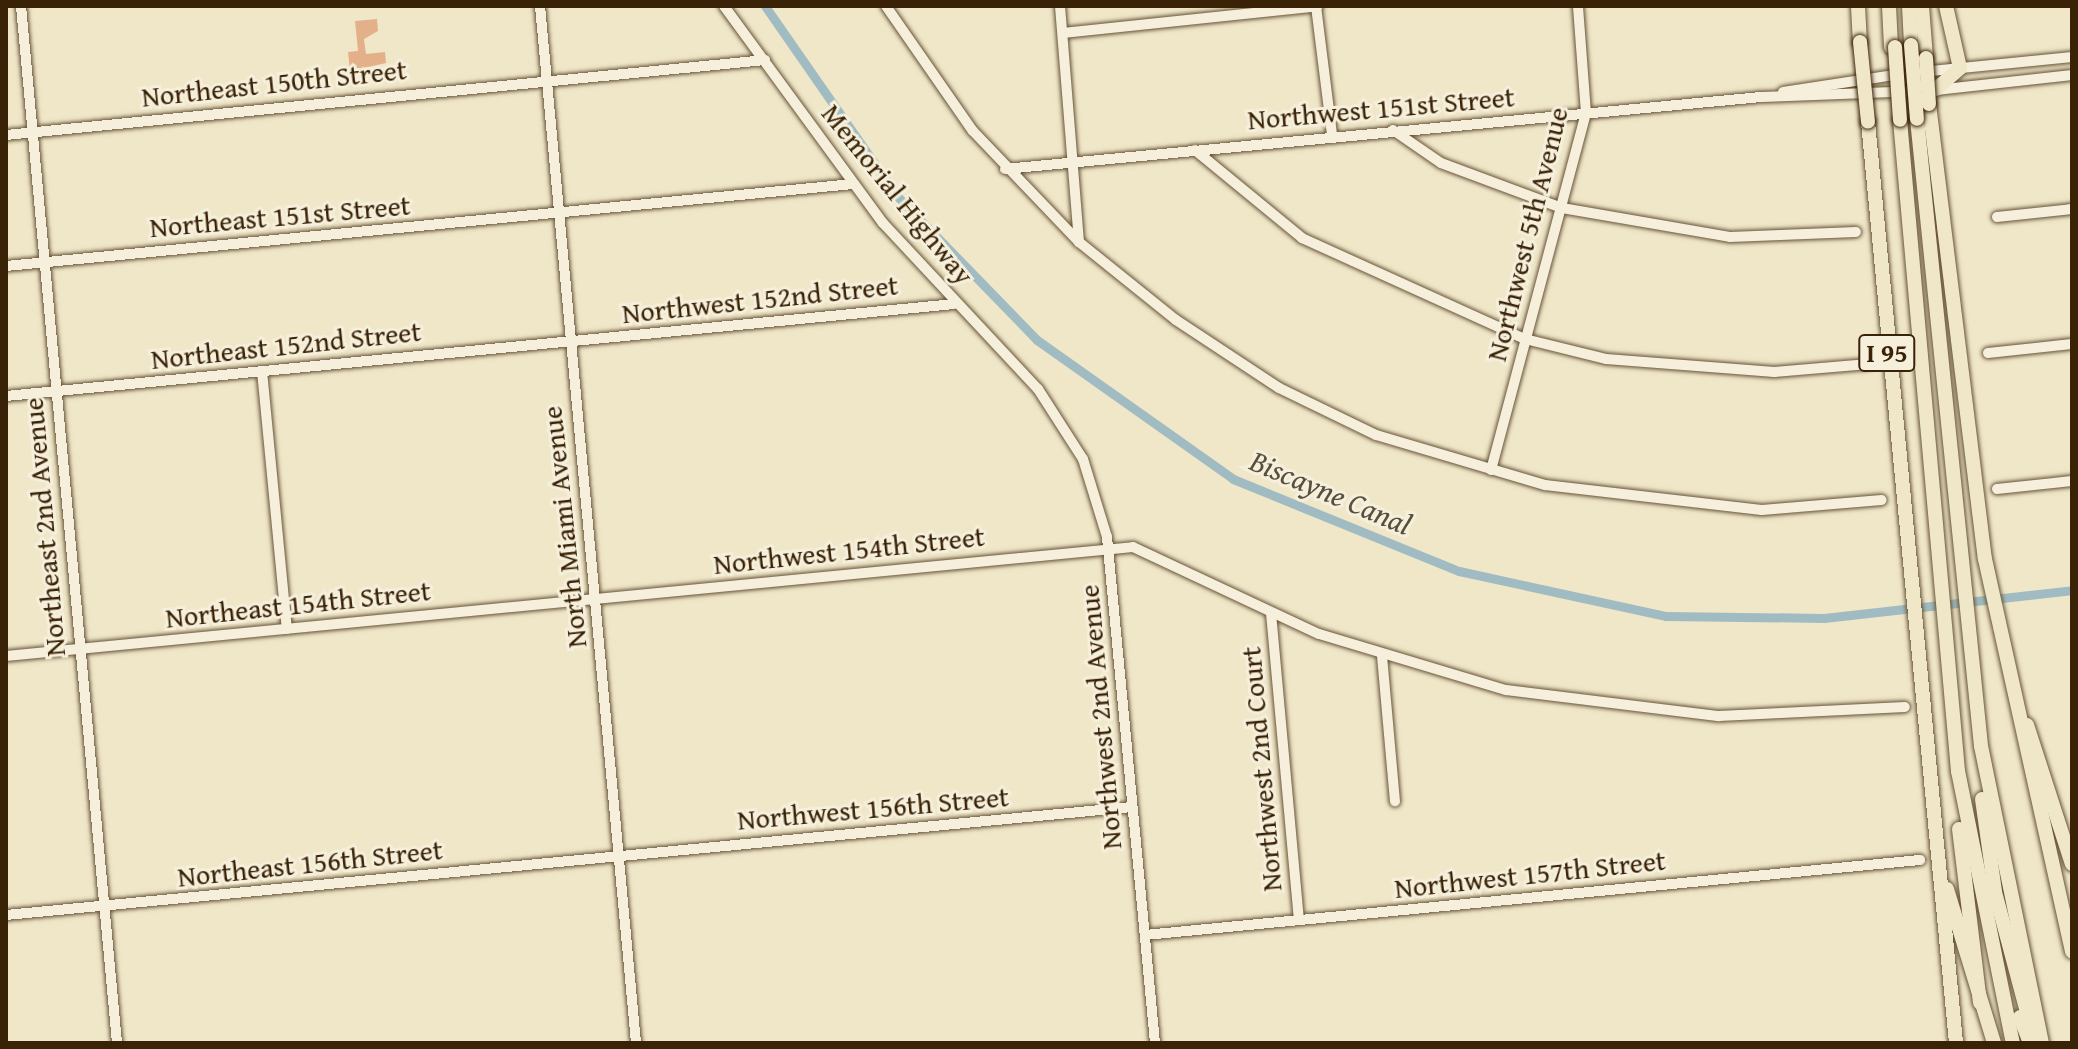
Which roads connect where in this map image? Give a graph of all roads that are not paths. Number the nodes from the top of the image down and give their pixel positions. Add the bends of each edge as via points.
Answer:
1 (21, 6) edge
2 (540, 6) edge
3 (724, 6) edge
4 (886, 6) edge
5 (1060, 6) edge
6 (1316, 6) edge
7 (1578, 6) edge
8 (1858, 6) edge
9 (1891, 6) edge
10 (1909, 6) edge
11 (1922, 6) edge
12 (1946, 6) edge
13 (1063, 33) junction
14 (2072, 57) edge
15 (765, 60) junction
16 (1960, 68) junction
17 (2072, 75) edge
18 (547, 79) junction
19 (1843, 80) junction
20 (1936, 89) junction
21 (1761, 97) junction
22 (1844, 97) junction
23 (1586, 113) junction
24 (1393, 130) junction
25 (33, 132) junction
26 (6, 135) edge
27 (1332, 135) junction
28 (1195, 150) junction
29 (1072, 163) junction
30 (1005, 169) junction
31 (853, 184) junction
32 (1562, 208) junction
33 (2072, 209) edge
34 (559, 214) junction
35 (1997, 217) dead end
36 (1856, 232) dead end
37 (1079, 242) junction
38 (44, 263) junction
39 (6, 266) edge
40 (954, 304) junction
41 (1525, 339) junction
42 (570, 343) junction
43 (2072, 344) edge
44 (1988, 353) dead end
45 (1869, 364) dead end
46 (262, 371) junction
47 (56, 392) junction
48 (6, 396) edge
49 (1047, 400) joint
50 (1491, 470) junction
51 (2072, 481) edge
52 (1997, 489) dead end
53 (1882, 500) dead end
54 (1108, 549) junction
55 (595, 600) junction
56 (1271, 613) junction
57 (1943, 626) junction
58 (287, 629) junction
59 (80, 650) junction
60 (6, 656) edge
61 (1382, 656) junction
62 (1922, 699) junction
63 (1905, 707) dead end
64 (2016, 707) junction
65 (1981, 746) junction
66 (1395, 801) dead end
67 (1132, 807) junction
68 (619, 857) junction
69 (1920, 860) dead end
70 (2072, 864) edge
71 (104, 907) junction
72 (6, 915) edge
73 (1299, 920) junction
74 (1145, 935) junction
75 (2072, 951) edge
76 (2012, 996) junction
77 (1980, 1003) junction
78 (117, 1043) edge
79 (636, 1043) edge
80 (1155, 1043) edge
81 (1956, 1043) edge
82 (1994, 1043) edge
83 (2013, 1043) edge
84 (2030, 1043) edge
85 (2040, 1043) edge

1 - 25 street, Northeast 2nd Avenue
2 - 18 street, North Miami Avenue
3 - 15 street, Memorial Highway
4 - 30 street
5 - 13 street
6 - 13 street
6 - 27 street
7 - 23 street, Northwest 5th Avenue
8 - 62 highway, I 95, bridge
9 - 57 highway, bridge
10 - 65 highway, bridge
11 - 64 highway, I 95, bridge via 1929,104 1985,559
12 - 16 highway
13 - 29 street
14 - 16 street, Northwest 151st Street
15 - 18 street, Northeast 150th Street
15 - 31 street, Memorial Highway
16 - 19 street, Northwest 151st Street
16 - 20 highway
17 - 20 street, Northwest 151st Street
18 - 25 street, Northeast 150th Street
18 - 34 street, North Miami Avenue
19 - 21 street, Northwest 151st Street
19 - 22 street
20 - 22 street, Northwest 151st Street
21 - 22 street, Northwest 151st Street
21 - 23 street, Northwest 151st Street
23 - 24 street, Northwest 151st Street
23 - 32 street, Northwest 5th Avenue
24 - 27 street, Northwest 151st Street
24 - 32 street via 1441,163
25 - 26 street, Northeast 150th Street
25 - 38 street, Northeast 2nd Avenue
27 - 28 street, Northwest 151st Street
28 - 29 street, Northwest 151st Street
28 - 41 street via 1302,238
29 - 30 street, Northwest 151st Street
29 - 37 street
30 - 37 street
31 - 34 street
31 - 40 street, Memorial Highway
32 - 36 street via 1730,237
32 - 41 street, Northwest 5th Avenue
33 - 35 street
34 - 38 street, Northeast 151st Street
34 - 42 street, North Miami Avenue
37 - 50 street via 1176,320 1279,388 1376,435
38 - 39 street, Northeast 151st Street
38 - 47 street, Northeast 2nd Avenue
40 - 42 street, Northwest 152nd Street
40 - 49 street, Memorial Highway
41 - 45 street via 1606,359 1774,372
41 - 50 street, Northwest 5th Avenue
42 - 46 street, Northeast 152nd Street
42 - 55 street, North Miami Avenue
43 - 44 street
46 - 47 street, Northeast 152nd Street
46 - 58 street
47 - 48 street, Northeast 152nd Street
47 - 59 street, Northeast 2nd Avenue
49 - 54 street, Northwest 2nd Avenue via 1083,459
50 - 53 street via 1637,501 1762,510
51 - 52 street
54 - 55 street, Northwest 154th Street
54 - 56 street, Northwest 154th Street via 1141,548
54 - 67 street, Northwest 2nd Avenue
55 - 58 street, Northeast 154th Street
55 - 68 street, North Miami Avenue
56 - 61 street, Northwest 154th Street
56 - 73 street, Northwest 2nd Court
57 - 76 highway via 1970,840
57 - 77 highway
58 - 59 street, Northeast 154th Street
59 - 60 street, Northeast 154th Street
59 - 71 street, Northeast 2nd Avenue
61 - 63 street, Northwest 154th Street via 1506,690 1638,710 1753,717
61 - 66 street
62 - 77 highway via 1956,934
62 - 81 highway, I 95
64 - 70 highway via 2031,732
64 - 75 highway, I 95
65 - 76 highway via 1983,822
65 - 85 highway
67 - 68 street, Northwest 156th Street
67 - 74 street, Northwest 2nd Avenue
68 - 71 street, Northeast 156th Street
68 - 79 street, North Miami Avenue
69 - 73 street, Northwest 157th Street
71 - 72 street, Northeast 156th Street
71 - 78 street, Northeast 2nd Avenue
73 - 74 street, Northwest 157th Street
74 - 80 street, Northwest 2nd Avenue
76 - 83 highway
76 - 84 highway
76 - 85 highway
77 - 82 highway

